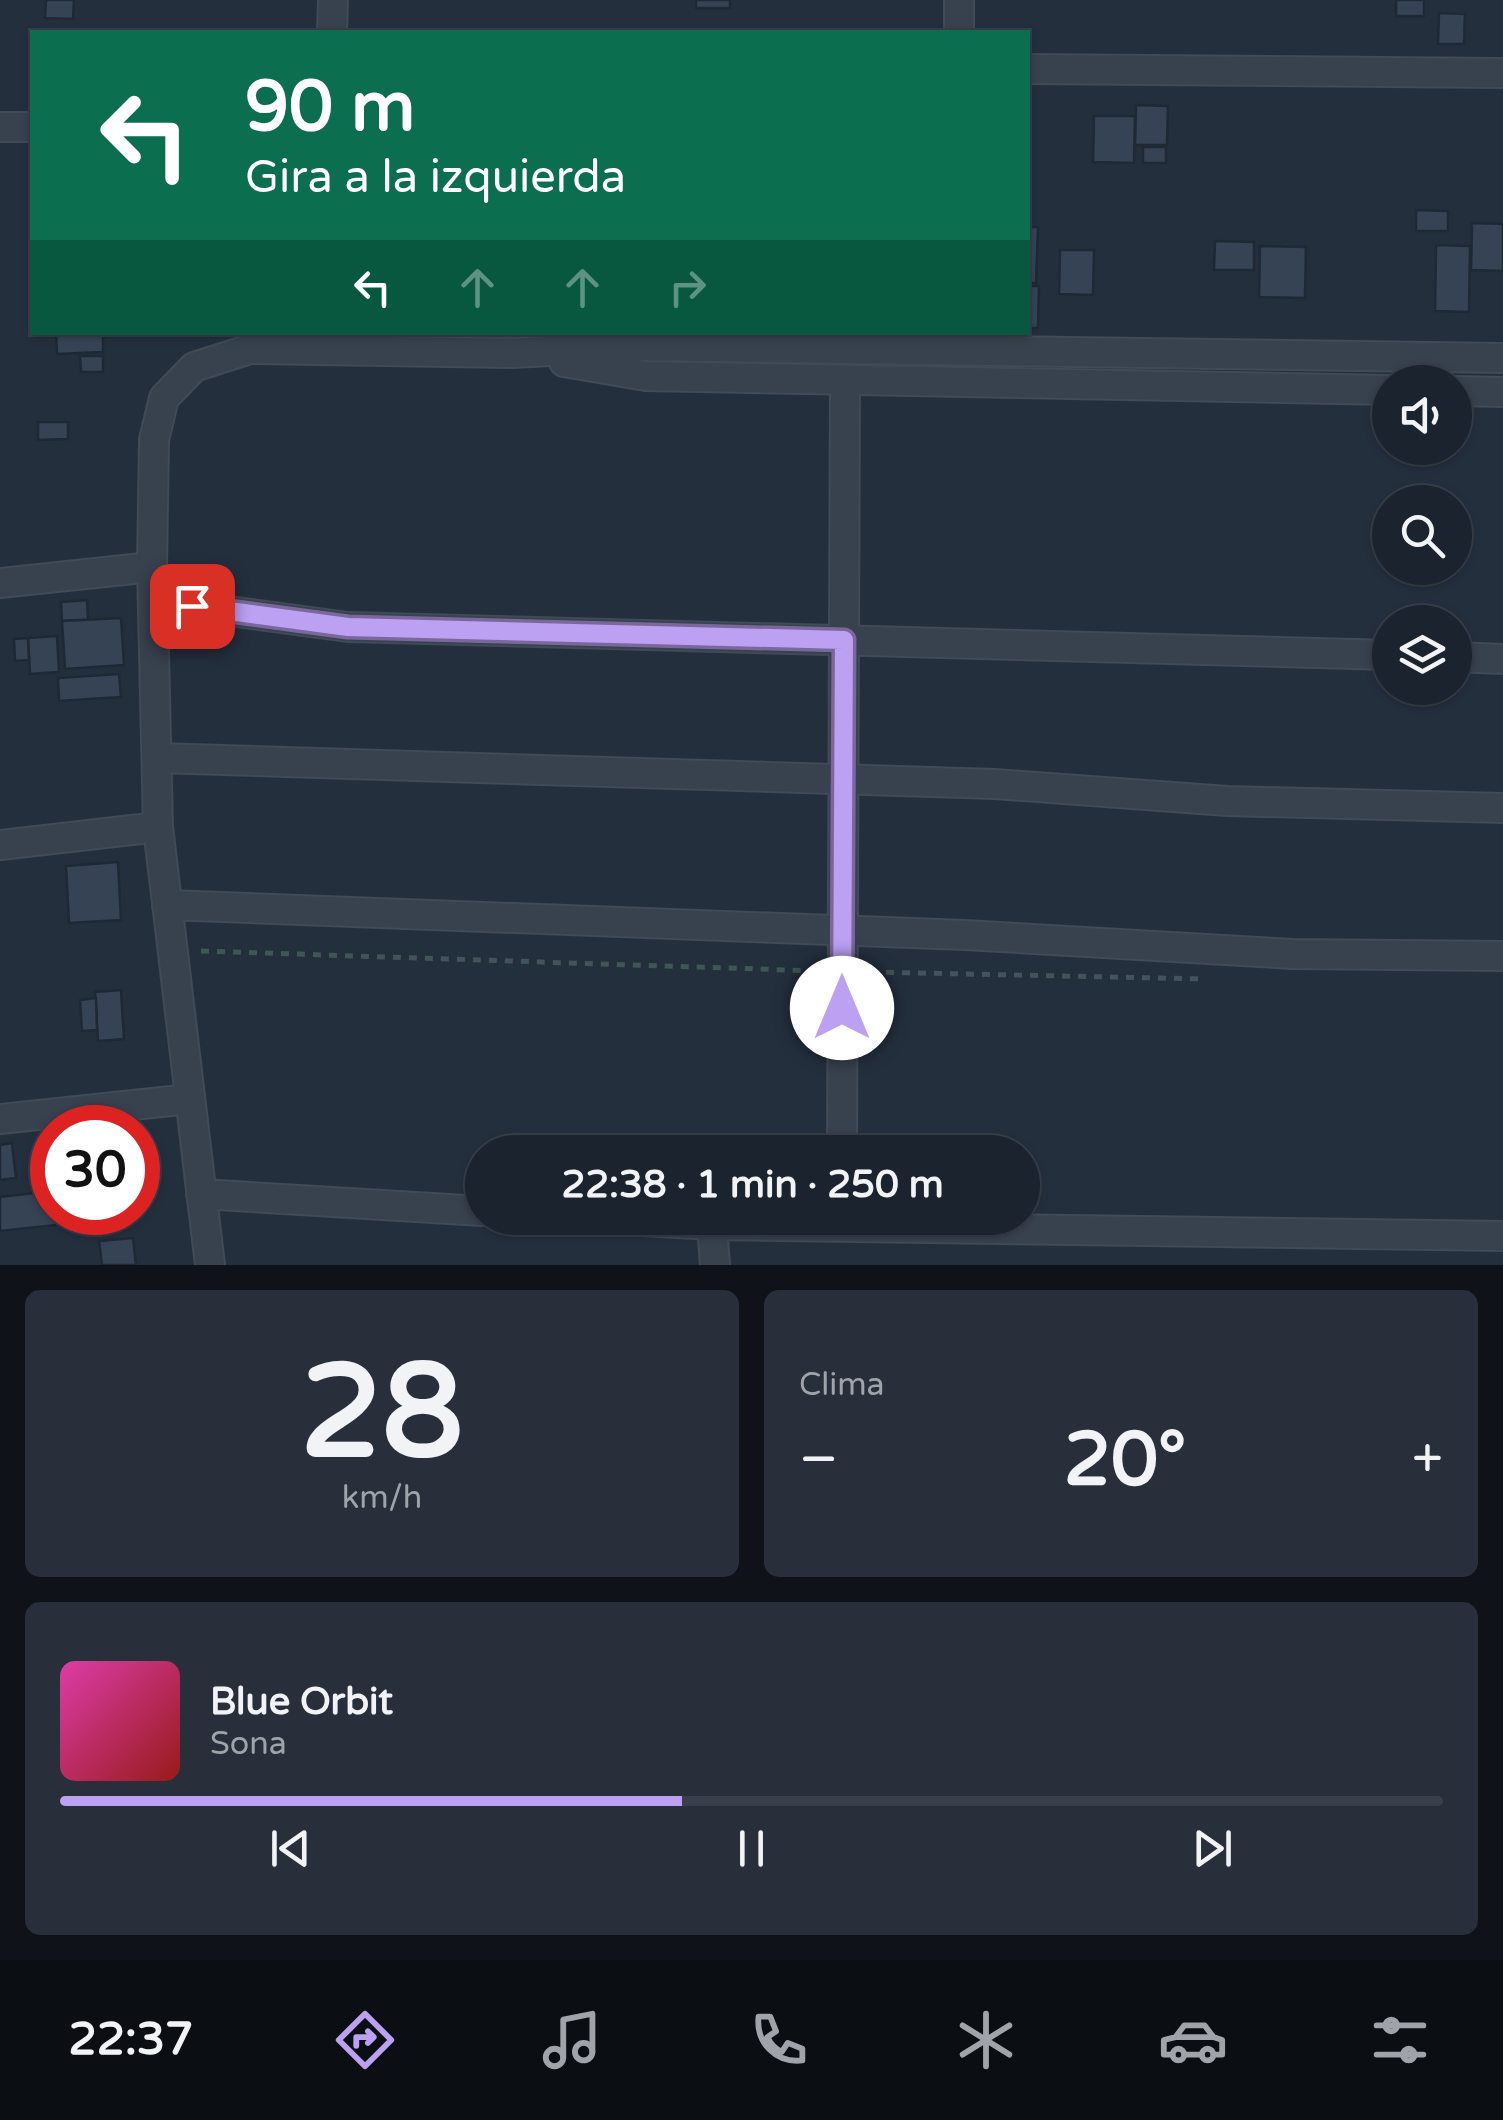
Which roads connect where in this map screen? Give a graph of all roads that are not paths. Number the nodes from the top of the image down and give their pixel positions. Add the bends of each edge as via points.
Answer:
1 (334, 0) edge
2 (959, 0) edge
3 (332, 30) edge
4 (958, 30) edge
5 (1030, 69) edge
6 (1503, 74) edge
7 (0, 127) edge
8 (30, 127) edge
9 (317, 340) edge
10 (952, 341) edge
11 (513, 353) junction
12 (1503, 358) edge
13 (846, 380) junction
14 (950, 382) junction
15 (1372, 390) edge
16 (1472, 391) edge
17 (1503, 392) edge
18 (152, 567) junction
19 (0, 584) edge
20 (153, 602) junction
21 (844, 640) junction
22 (1372, 655) edge
23 (1472, 657) edge
24 (1503, 658) edge
25 (157, 758) junction
26 (843, 779) junction
27 (1503, 808) edge
28 (158, 827) junction
29 (0, 845) edge
30 (168, 904) junction
31 (842, 930) junction
32 (1503, 956) edge
33 (190, 1098) junction
34 (0, 1119) edge
35 (842, 1135) edge
36 (201, 1194) junction
37 (465, 1210) edge
38 (1040, 1225) edge
39 (713, 1235) edge
40 (1503, 1236) edge
41 (210, 1265) edge
42 (716, 1265) edge

1 - 3 street
2 - 4 street
5 - 6 street
7 - 8 street
9 - 11 street
9 - 18 street via 250,349 194,366 164,398 154,440
10 - 11 street
10 - 12 street
10 - 14 street
11 - 13 street via 646,376
13 - 14 street
13 - 21 street
14 - 15 street
16 - 17 street
18 - 19 street
18 - 20 street
20 - 21 street via 348,627
20 - 25 street
21 - 22 street
21 - 26 street
23 - 24 street
25 - 26 street
25 - 28 street
26 - 27 street via 1227,801
26 - 31 street
28 - 29 street
28 - 30 street
30 - 31 street
30 - 33 street
31 - 32 street via 1293,954
31 - 35 street
33 - 34 street
33 - 36 street
36 - 37 street
36 - 41 street
38 - 40 street
39 - 42 street

